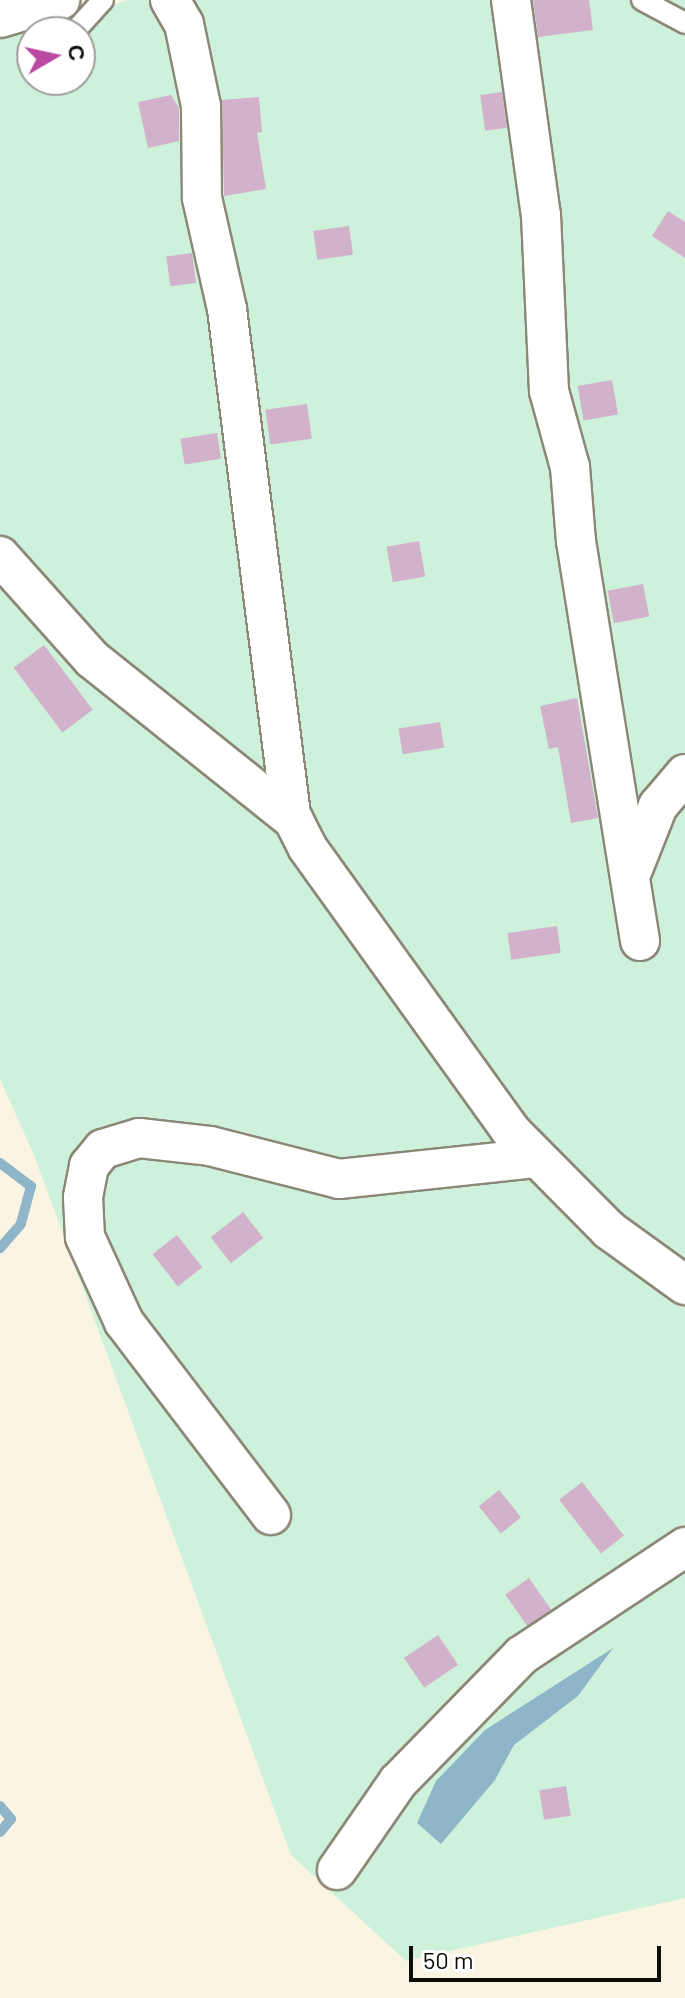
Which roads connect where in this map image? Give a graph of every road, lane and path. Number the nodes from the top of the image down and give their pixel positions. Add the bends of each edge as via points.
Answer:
1 (60, 0) edge
2 (103, 0) edge
3 (170, 0) edge
4 (511, 0) edge
5 (642, 0) edge
6 (88, 16) edge
7 (0, 18) edge
8 (685, 23) edge
9 (0, 556) edge
10 (685, 774) edge
11 (294, 820) junction
12 (631, 876) junction
13 (640, 941) dead end
14 (535, 1158) junction
15 (685, 1285) edge
16 (271, 1515) dead end
17 (685, 1547) edge
18 (337, 1870) dead end

1 - 7 street
2 - 6 lane
3 - 11 street via 184,24 199,93 202,198 227,309 284,782
4 - 12 street via 541,215 549,391 570,467 576,541
5 - 8 lane
9 - 11 street via 92,659
10 - 12 street via 644,832
11 - 14 street via 326,873
12 - 13 street
14 - 15 street via 609,1230
14 - 16 street via 339,1179 210,1146 139,1138 103,1149 89,1166 83,1197 85,1237 112,1299
17 - 18 street via 522,1655 398,1782

